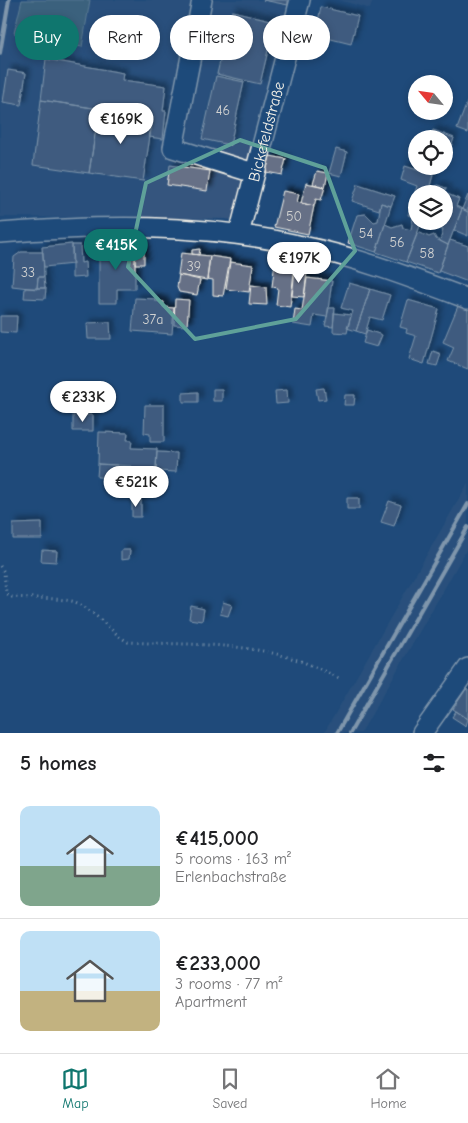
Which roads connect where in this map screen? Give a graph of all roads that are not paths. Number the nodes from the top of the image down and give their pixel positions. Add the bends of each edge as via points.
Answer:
1 (202, 0) edge
2 (300, 0) edge
3 (254, 172) junction
4 (0, 233) edge
5 (238, 234) junction
6 (468, 299) edge
7 (468, 668) edge
8 (422, 733) edge

1 - 3 street via 173,148
2 - 3 street, Bickefeldstraße
3 - 5 street, Bickefeldstraße
4 - 5 street via 50,228 149,227
5 - 6 street via 344,256
7 - 8 street

